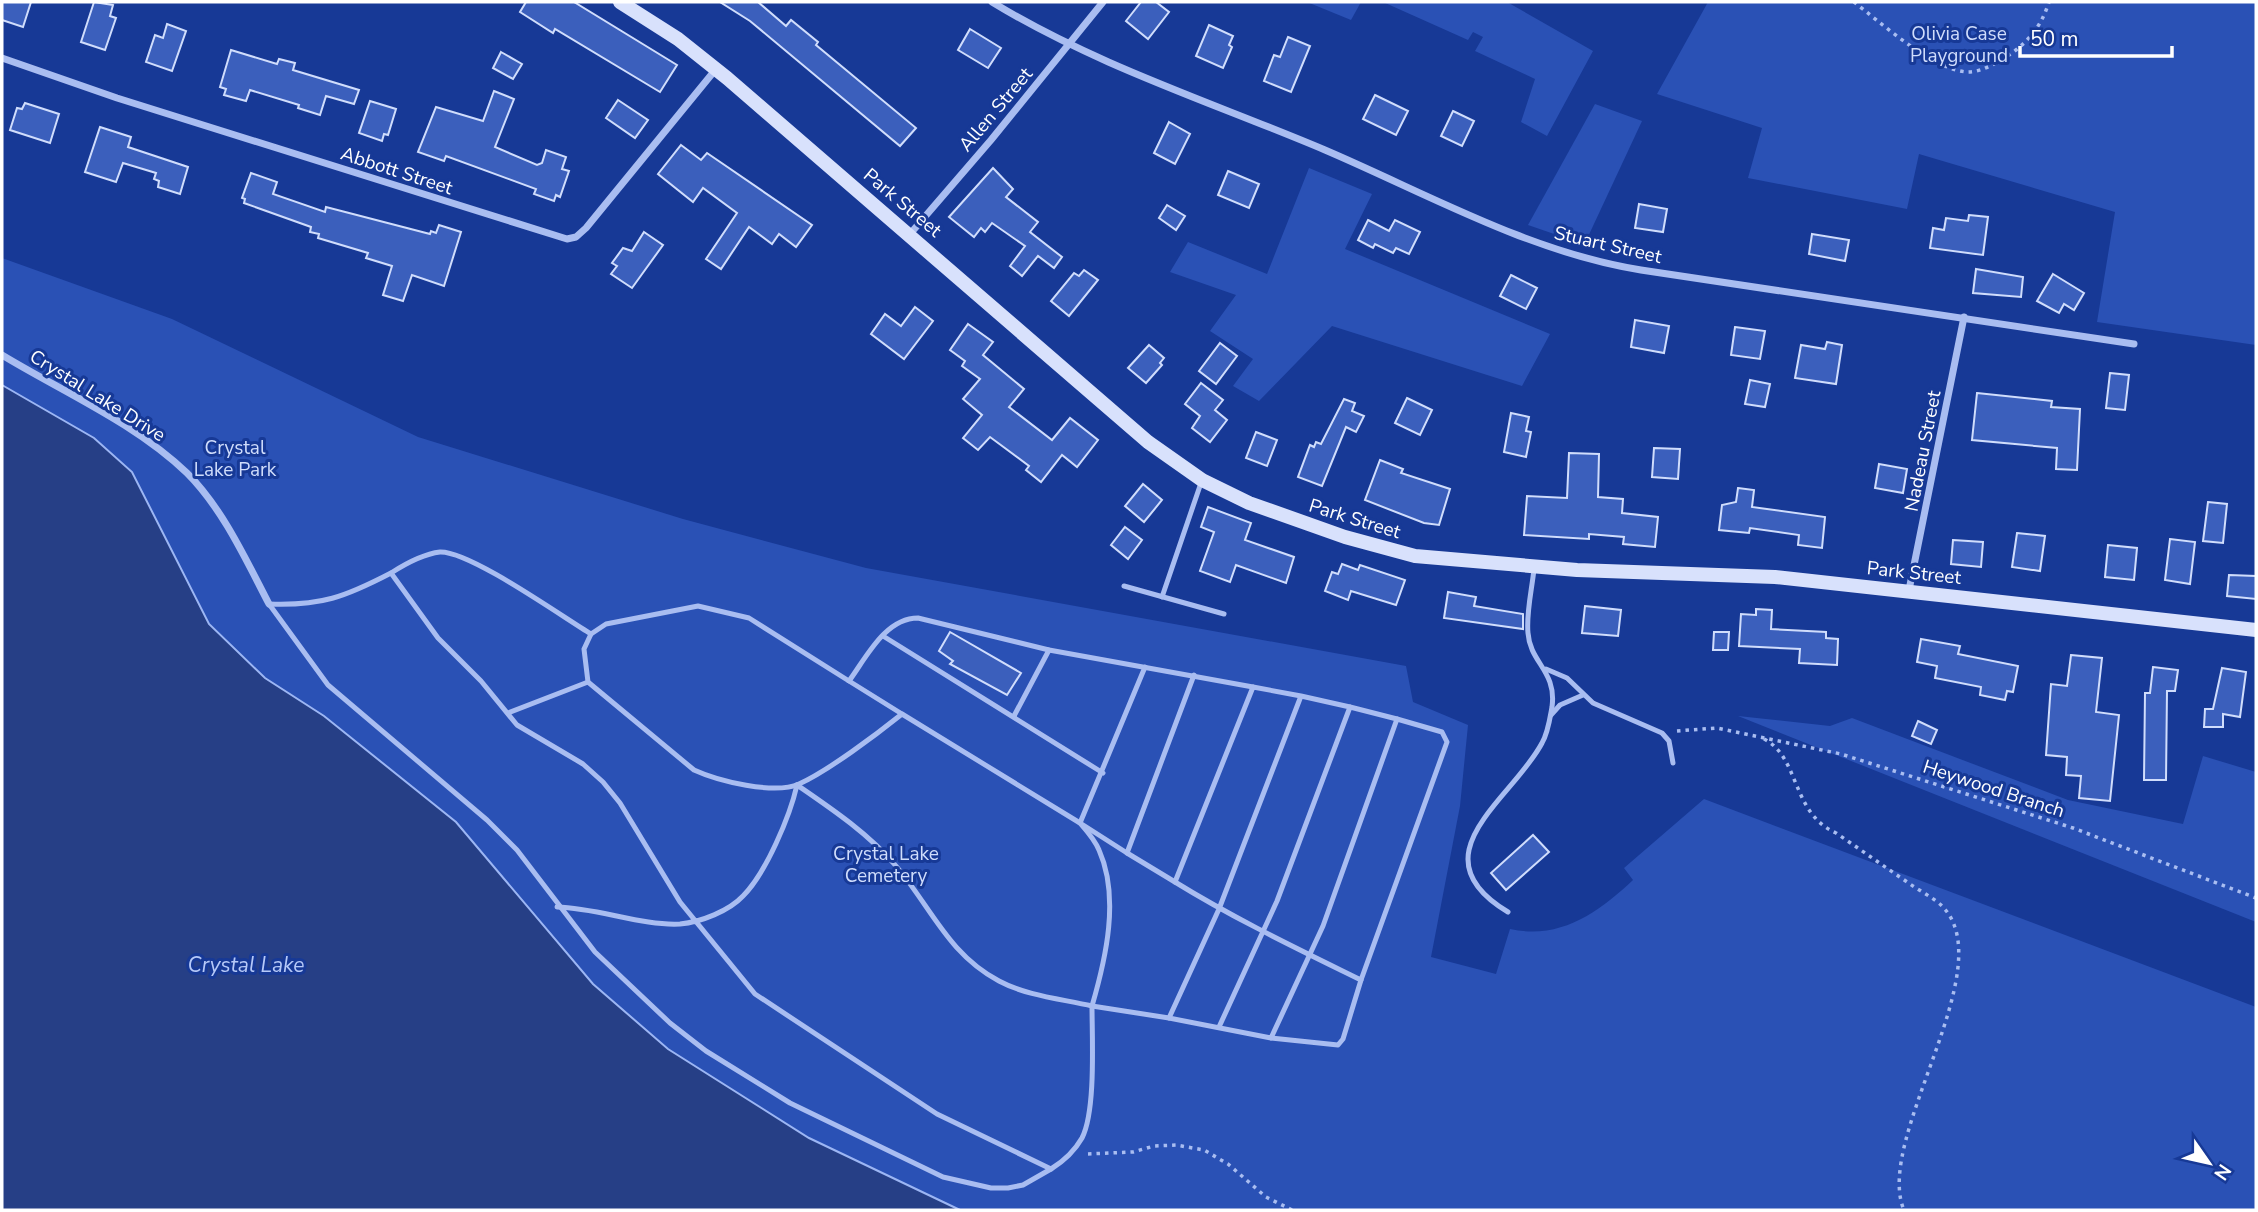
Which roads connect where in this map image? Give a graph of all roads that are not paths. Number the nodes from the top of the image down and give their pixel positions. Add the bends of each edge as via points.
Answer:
1 (620, 2) edge
2 (992, 2) edge
3 (1103, 2) edge
4 (1069, 44) junction
5 (2, 58) edge
6 (717, 69) junction
7 (910, 234) junction
8 (1965, 317) junction
9 (2134, 344) dead end
10 (2, 355) edge
11 (1202, 480) junction
12 (1534, 566) junction
13 (391, 573) junction
14 (1124, 586) dead end
15 (1909, 590) junction
16 (1162, 597) junction
17 (269, 604) junction
18 (1224, 614) dead end
19 (2256, 630) edge
20 (591, 634) junction
21 (883, 636) junction
22 (1049, 650) junction
23 (1145, 667) junction
24 (1545, 669) junction
25 (1194, 675) junction
26 (849, 681) junction
27 (588, 682) junction
28 (1253, 687) junction
29 (1583, 695) junction
30 (1301, 696) junction
31 (1350, 706) junction
32 (508, 713) junction
33 (902, 714) junction
34 (1014, 716) junction
35 (1550, 716) junction
36 (1397, 719) junction
37 (1674, 763) dead end
38 (1103, 773) junction
39 (797, 785) junction
40 (1080, 823) junction
41 (1127, 853) junction
42 (1175, 882) junction
43 (557, 907) junction
44 (1219, 909) junction
45 (1508, 912) dead end
46 (695, 921) junction
47 (1262, 932) junction
48 (1310, 955) junction
49 (1362, 980) junction
50 (1092, 1006) junction
51 (1169, 1018) junction
52 (1219, 1027) junction
53 (1271, 1038) junction
54 (1051, 1169) junction

1 - 6 street, Park Street
2 - 4 street, Stuart Street
3 - 4 street, Allen Street
4 - 7 street, Allen Street
4 - 8 street, Stuart Street via 1575,256 1641,270
5 - 6 street, Abbott Street via 567,239 586,228
6 - 7 street, Park Street
7 - 11 street, Park Street via 1148,442
8 - 9 street, Stuart Street
8 - 15 street, Nadeau Street
10 - 17 street, Crystal Lake Drive via 114,420 187,474 224,523
11 - 12 street, Park Street via 1249,503 1392,551
11 - 16 lane
12 - 15 street, Park Street via 1775,577
12 - 24 lane via 1528,633 1533,653
13 - 17 lane via 324,602
13 - 20 lane via 410,561 442,552 490,571
13 - 32 lane via 438,638
14 - 16 lane
15 - 19 street, Park Street
16 - 18 lane
17 - 43 lane via 328,685 487,820 517,850
20 - 26 lane via 606,624 672,608 725,610 749,618
20 - 27 lane via 584,649
21 - 22 lane via 901,621 918,618
21 - 26 lane
21 - 34 lane
22 - 23 lane
22 - 34 lane
23 - 25 lane
23 - 38 lane
24 - 29 lane via 1567,678
24 - 35 lane via 1553,688
25 - 28 lane
25 - 41 lane
26 - 33 lane
27 - 32 lane
27 - 39 lane via 694,770 734,783
28 - 30 lane
28 - 42 lane
29 - 35 lane via 1560,705
29 - 37 lane via 1662,733 1670,741
30 - 31 lane
30 - 44 lane
31 - 36 lane
31 - 47 lane
32 - 46 lane via 527,732 583,764 603,782
33 - 39 lane
33 - 40 lane
34 - 38 lane
35 - 45 lane via 1543,741 1475,829 1469,849 1469,868 1479,888
36 - 48 lane
36 - 49 lane via 1442,732 1447,742
38 - 40 lane
39 - 46 lane via 779,831 744,896
39 - 50 lane via 870,839 897,867 940,932 983,971 1020,989
40 - 41 lane
40 - 50 lane via 1099,847 1108,877 1107,943
41 - 42 lane
42 - 44 lane
43 - 46 lane via 659,922
43 - 54 lane via 594,952 670,1023 790,1103 900,1158 963,1183 1008,1188
44 - 47 lane
44 - 51 lane
46 - 54 lane via 769,1006 937,1114
47 - 48 lane
47 - 52 lane
48 - 49 lane
48 - 53 lane
49 - 53 lane via 1338,1045
50 - 51 lane
50 - 54 lane via 1088,1115 1083,1135 1074,1150
51 - 52 lane
52 - 53 lane

